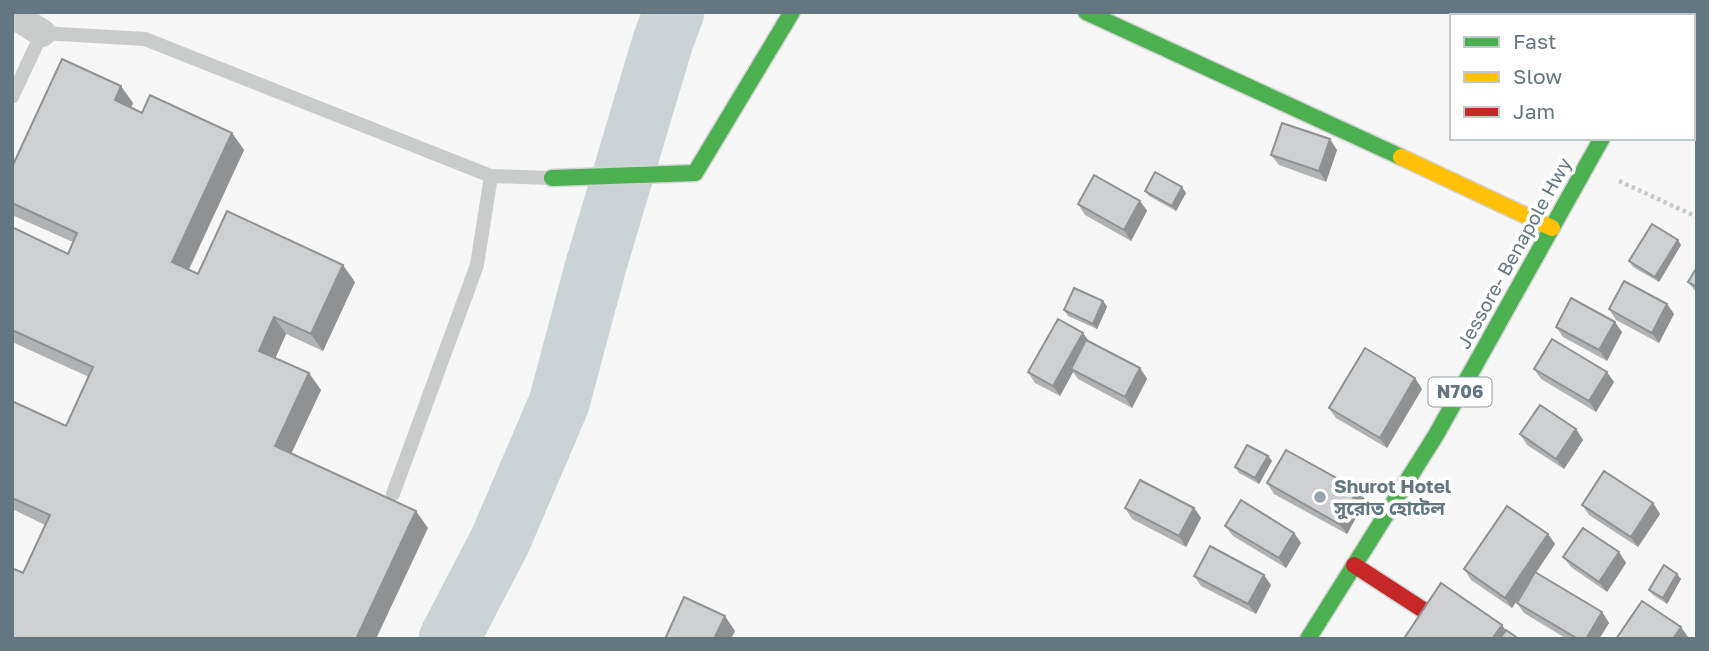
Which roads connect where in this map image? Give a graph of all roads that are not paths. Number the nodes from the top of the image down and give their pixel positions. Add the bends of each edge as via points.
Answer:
1 (792, 12) edge
2 (1086, 12) edge
3 (12, 15) edge
4 (42, 33) junction
5 (12, 97) edge
6 (1601, 140) edge
7 (491, 176) junction
8 (552, 178) joint
9 (1552, 228) junction
10 (393, 494) dead end
11 (1354, 565) junction
12 (1308, 639) edge
13 (1468, 639) edge

1 - 8 main road via 695,173
2 - 9 main road
3 - 4 street
4 - 5 lane
4 - 7 lane via 145,39
6 - 9 main road, Jessore- Benapole Hwy / N706
7 - 8 lane
7 - 10 lane via 477,265
9 - 11 main road, Jessore- Benapole Hwy / N706 via 1436,435
11 - 12 main road, Jessore- Benapole Hwy / N706
11 - 13 main road

